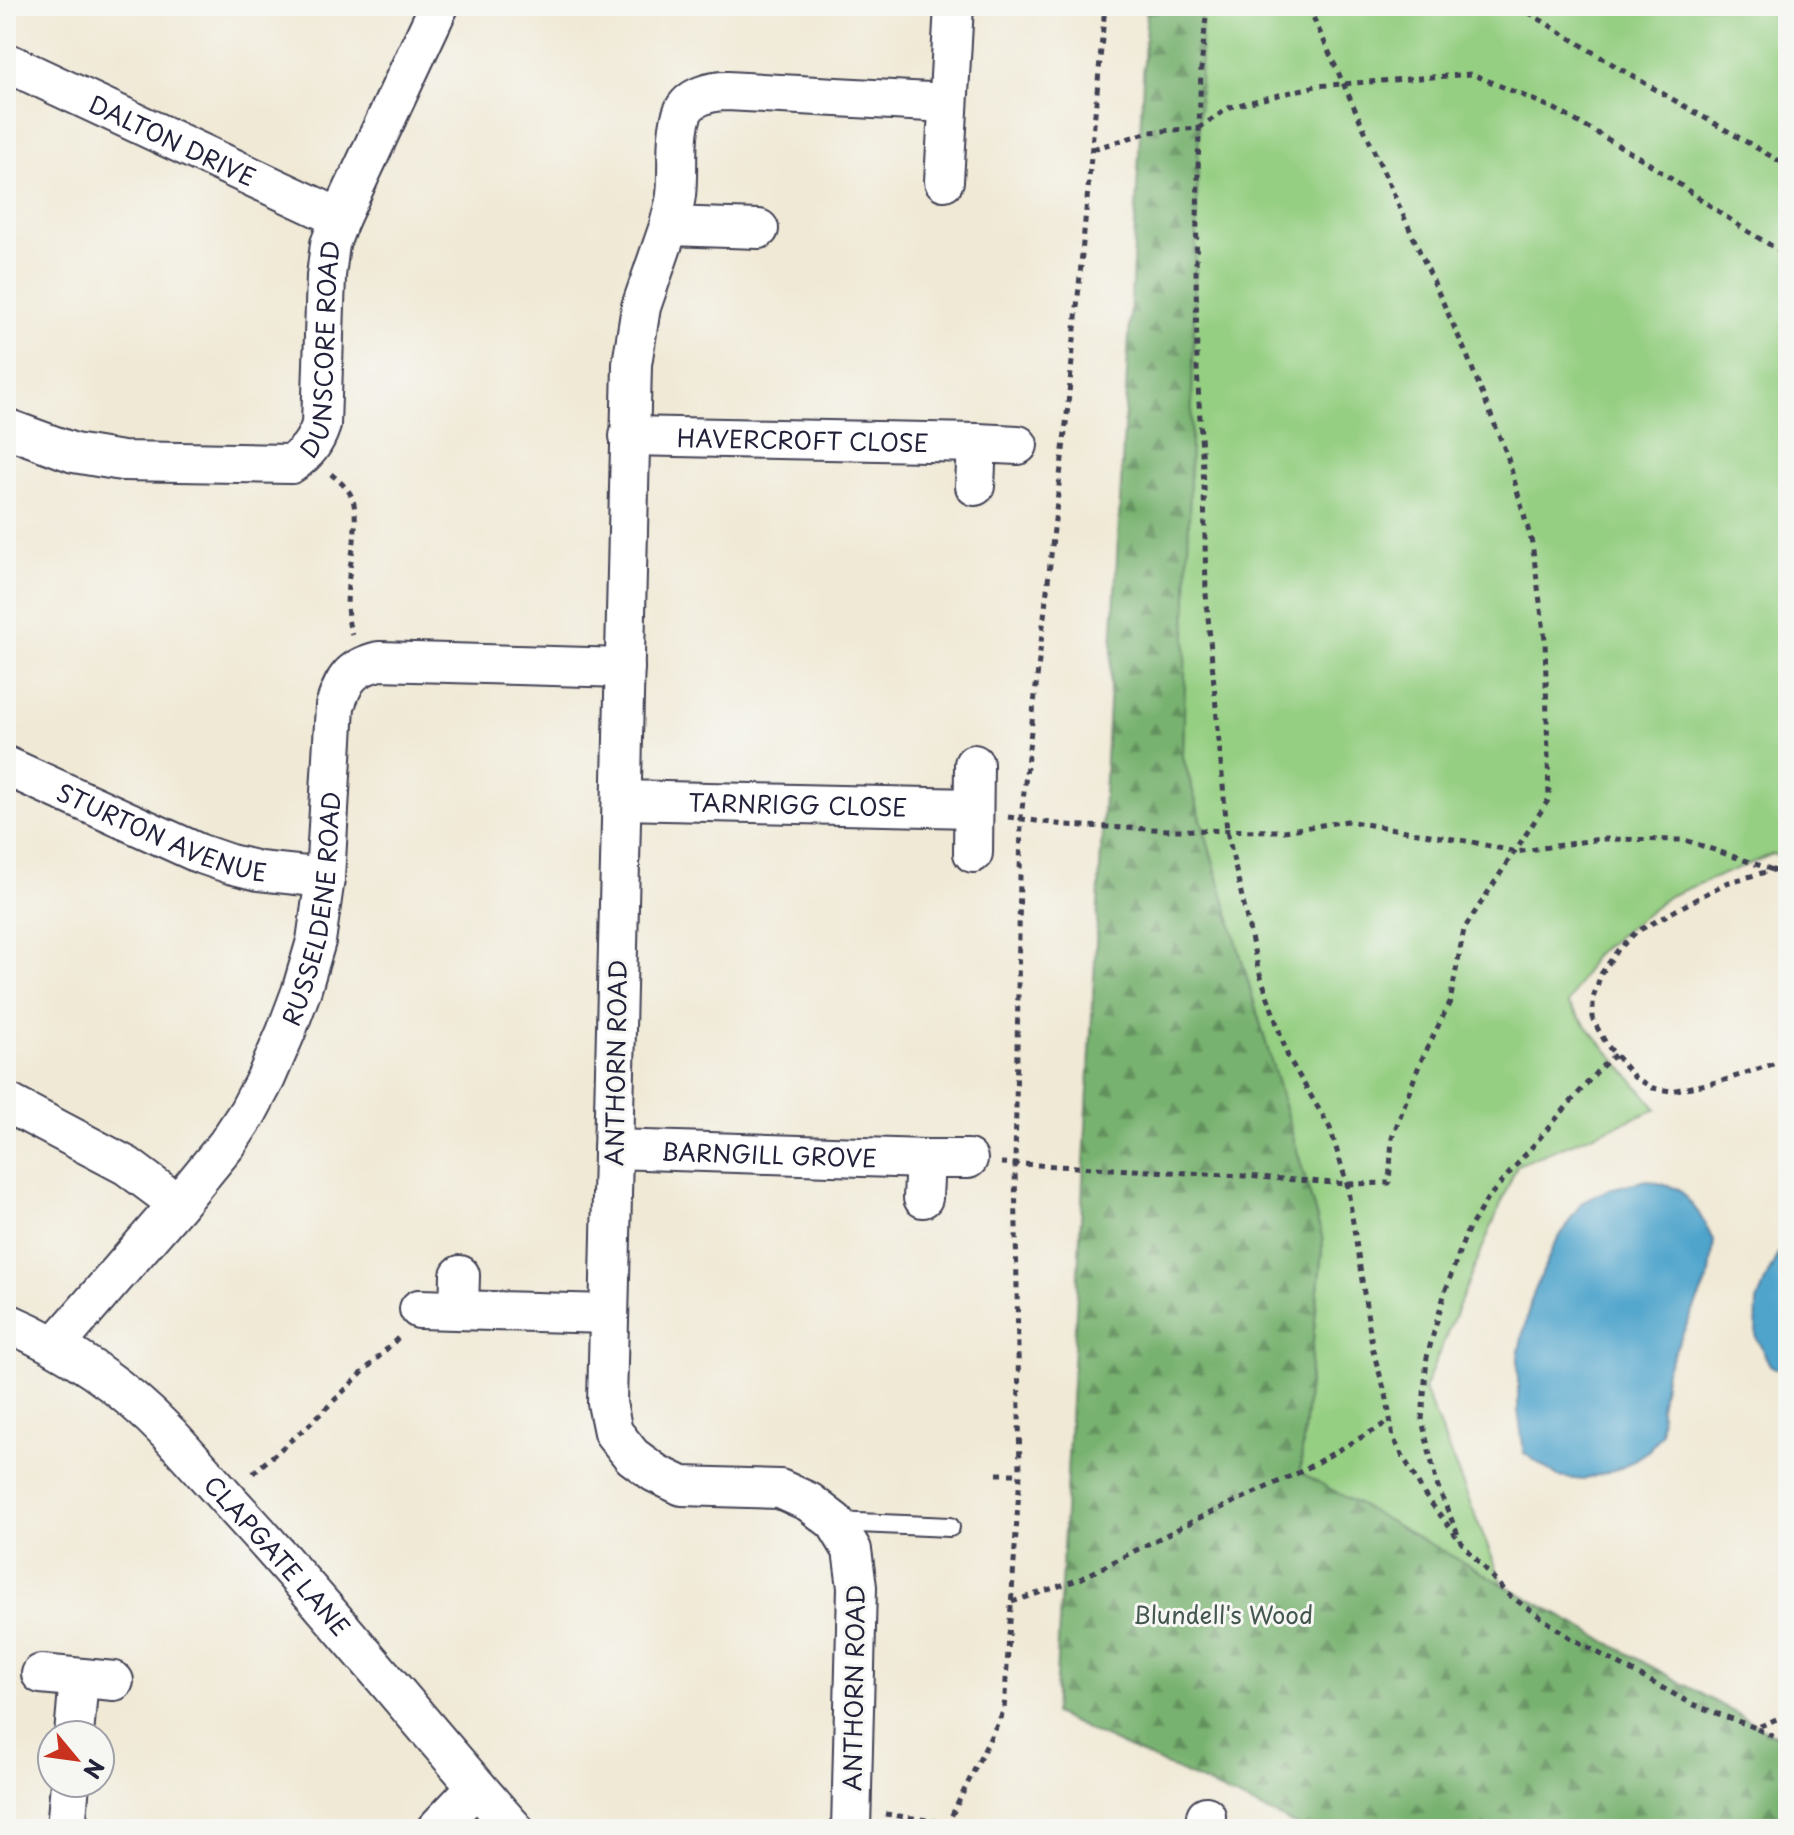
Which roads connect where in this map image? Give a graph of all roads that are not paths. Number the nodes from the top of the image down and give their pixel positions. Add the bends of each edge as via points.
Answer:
1 (439, 6) edge
2 (954, 6) edge
3 (6, 62) edge
4 (948, 103) junction
5 (944, 181) dead end
6 (340, 218) junction
7 (669, 226) junction
8 (759, 229) dead end
9 (6, 428) edge
10 (629, 436) junction
11 (977, 443) junction
12 (1018, 445) dead end
13 (975, 486) dead end
14 (625, 668) junction
15 (974, 764) dead end
16 (6, 766) edge
17 (622, 800) junction
18 (973, 808) junction
19 (973, 853) dead end
20 (325, 878) junction
21 (6, 1102) edge
22 (613, 1149) junction
23 (925, 1159) junction
24 (968, 1159) dead end
25 (923, 1198) dead end
26 (178, 1204) junction
27 (441, 1301) road end
28 (608, 1314) junction
29 (6, 1322) edge
30 (56, 1345) junction
31 (835, 1522) junction
32 (950, 1527) dead end
33 (41, 1674) dead end
34 (80, 1719) edge
35 (476, 1787) junction
36 (69, 1799) edge
37 (851, 1819) edge
38 (66, 1829) edge
39 (436, 1829) edge
40 (514, 1829) edge

1 - 6 street, DUNSCORE ROAD
2 - 4 street
3 - 6 street, DALTON DRIVE
4 - 5 street
4 - 7 street, ANTHORN ROAD via 727,91 703,95 684,110
6 - 9 street, DUNSCORE ROAD via 326,276 321,425 316,441 291,464 122,461 74,453
7 - 8 street
7 - 10 street, ANTHORN ROAD via 641,307
10 - 11 street, HAVERCROFT CLOSE
10 - 14 street, ANTHORN ROAD
11 - 12 street, HAVERCROFT CLOSE
11 - 13 street
14 - 17 street, ANTHORN ROAD
14 - 20 street, RUSSELDENE ROAD via 363,664 349,674 335,706
15 - 18 street
16 - 20 street, STURTON AVENUE via 209,857 259,871
17 - 18 street, TARNRIGG CLOSE
17 - 22 street, ANTHORN ROAD
18 - 19 street
20 - 26 street, RUSSELDENE ROAD via 316,941 301,992 266,1078 227,1144
21 - 26 street via 127,1166
22 - 23 street, BARNGILL GROVE
22 - 28 street, ANTHORN ROAD
23 - 24 street, BARNGILL GROVE
23 - 25 street
26 - 30 street, RUSSELDENE ROAD
27 - 28 street
28 - 31 street, ANTHORN ROAD via 607,1403 613,1432 632,1456 682,1486 780,1489
29 - 30 street, CLAPGATE LANE
30 - 35 street, CLAPGATE LANE via 169,1435 301,1579
31 - 32 lane
31 - 37 street, ANTHORN ROAD via 852,1550 857,1587
33 - 34 street via 96,1679
35 - 39 street
35 - 40 street, CLAPGATE LANE
36 - 38 street

